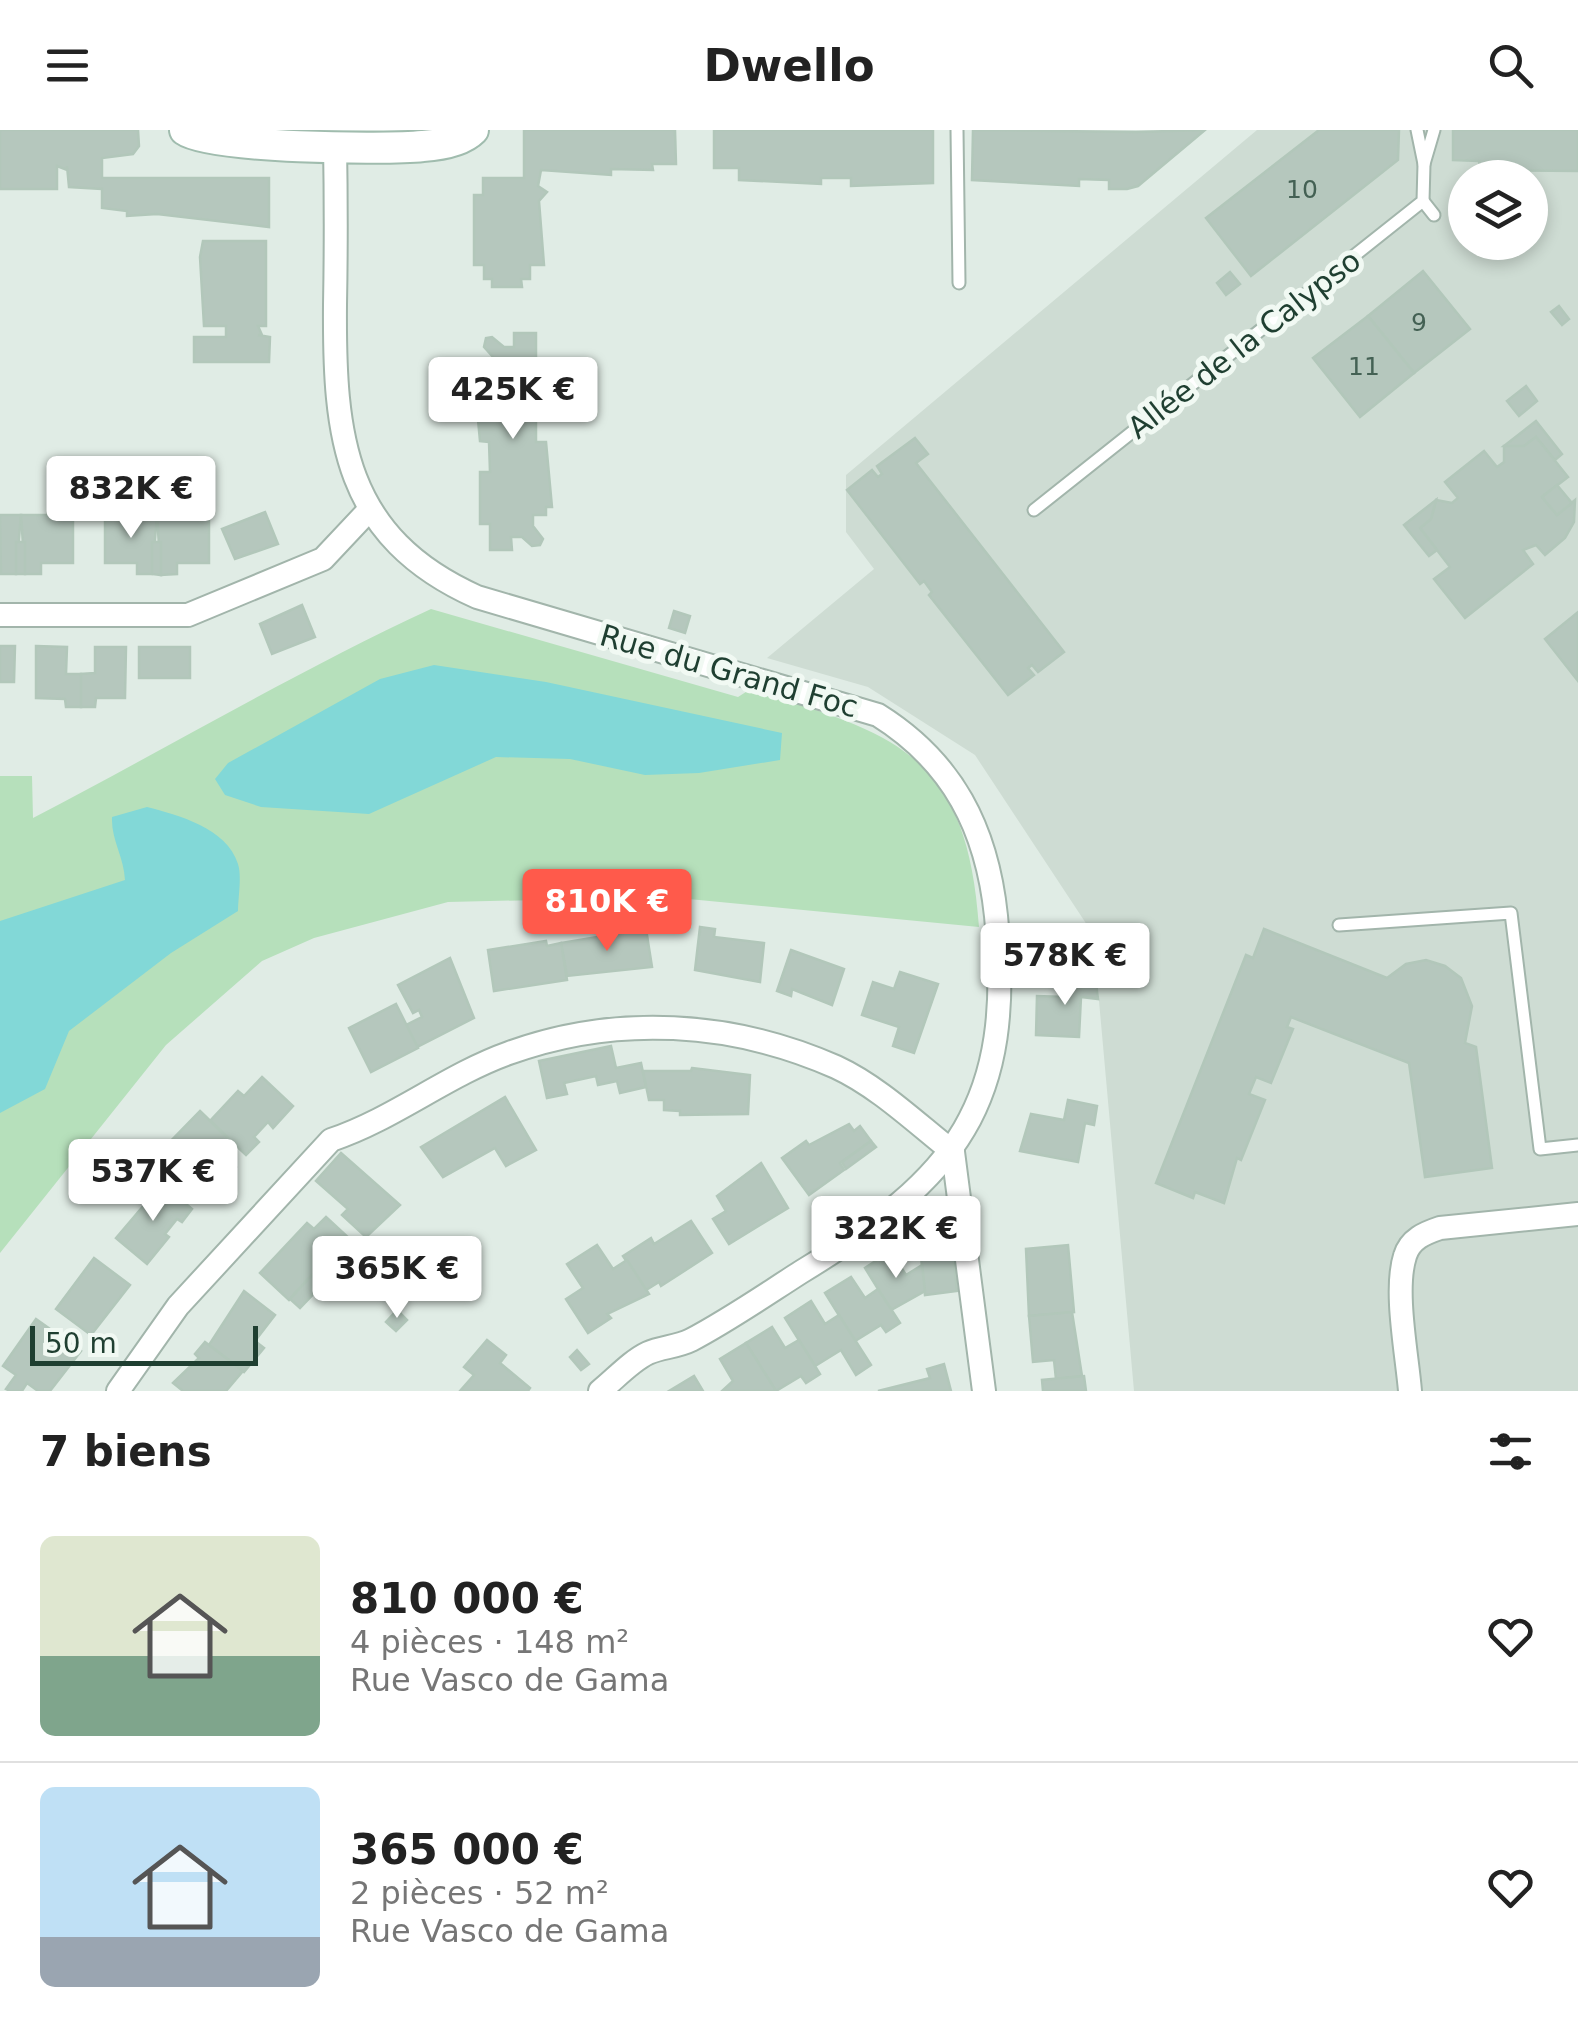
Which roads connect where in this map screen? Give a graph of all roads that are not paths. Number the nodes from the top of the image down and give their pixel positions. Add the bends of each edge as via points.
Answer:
1 (186, 130) edge
2 (473, 130) edge
3 (957, 130) edge
4 (1417, 130) edge
5 (1434, 130) edge
6 (335, 144) junction
7 (1424, 164) junction
8 (1423, 202) junction
9 (1434, 215) dead end
10 (958, 283) dead end
11 (370, 508) junction
12 (1034, 510) dead end
13 (0, 615) edge
14 (1339, 925) dead end
15 (1578, 1145) edge
16 (953, 1152) junction
17 (1578, 1214) edge
18 (118, 1391) edge
19 (600, 1391) edge
20 (984, 1391) edge
21 (1410, 1391) edge

1 - 6 street via 220,142
2 - 6 street via 466,138 422,146
3 - 10 lane
4 - 7 lane
5 - 7 lane
6 - 11 street, Rue du Grand Foc via 338,428 349,470
7 - 8 lane
8 - 9 lane
8 - 12 lane, Allée de la Calypso
11 - 13 street via 323,559 188,615
11 - 16 street, Rue du Grand Foc via 409,554 464,591 842,702 910,735 932,758 970,811 984,845 998,944 993,1058
14 - 15 lane via 1511,913 1540,1149
16 - 18 street via 837,1068 748,1038 637,1026 507,1053 331,1140 178,1306
16 - 19 street, Rue du Grand Foc via 909,1199 851,1242 688,1342 646,1354
16 - 20 street
17 - 21 street via 1420,1235 1405,1254 1402,1278

